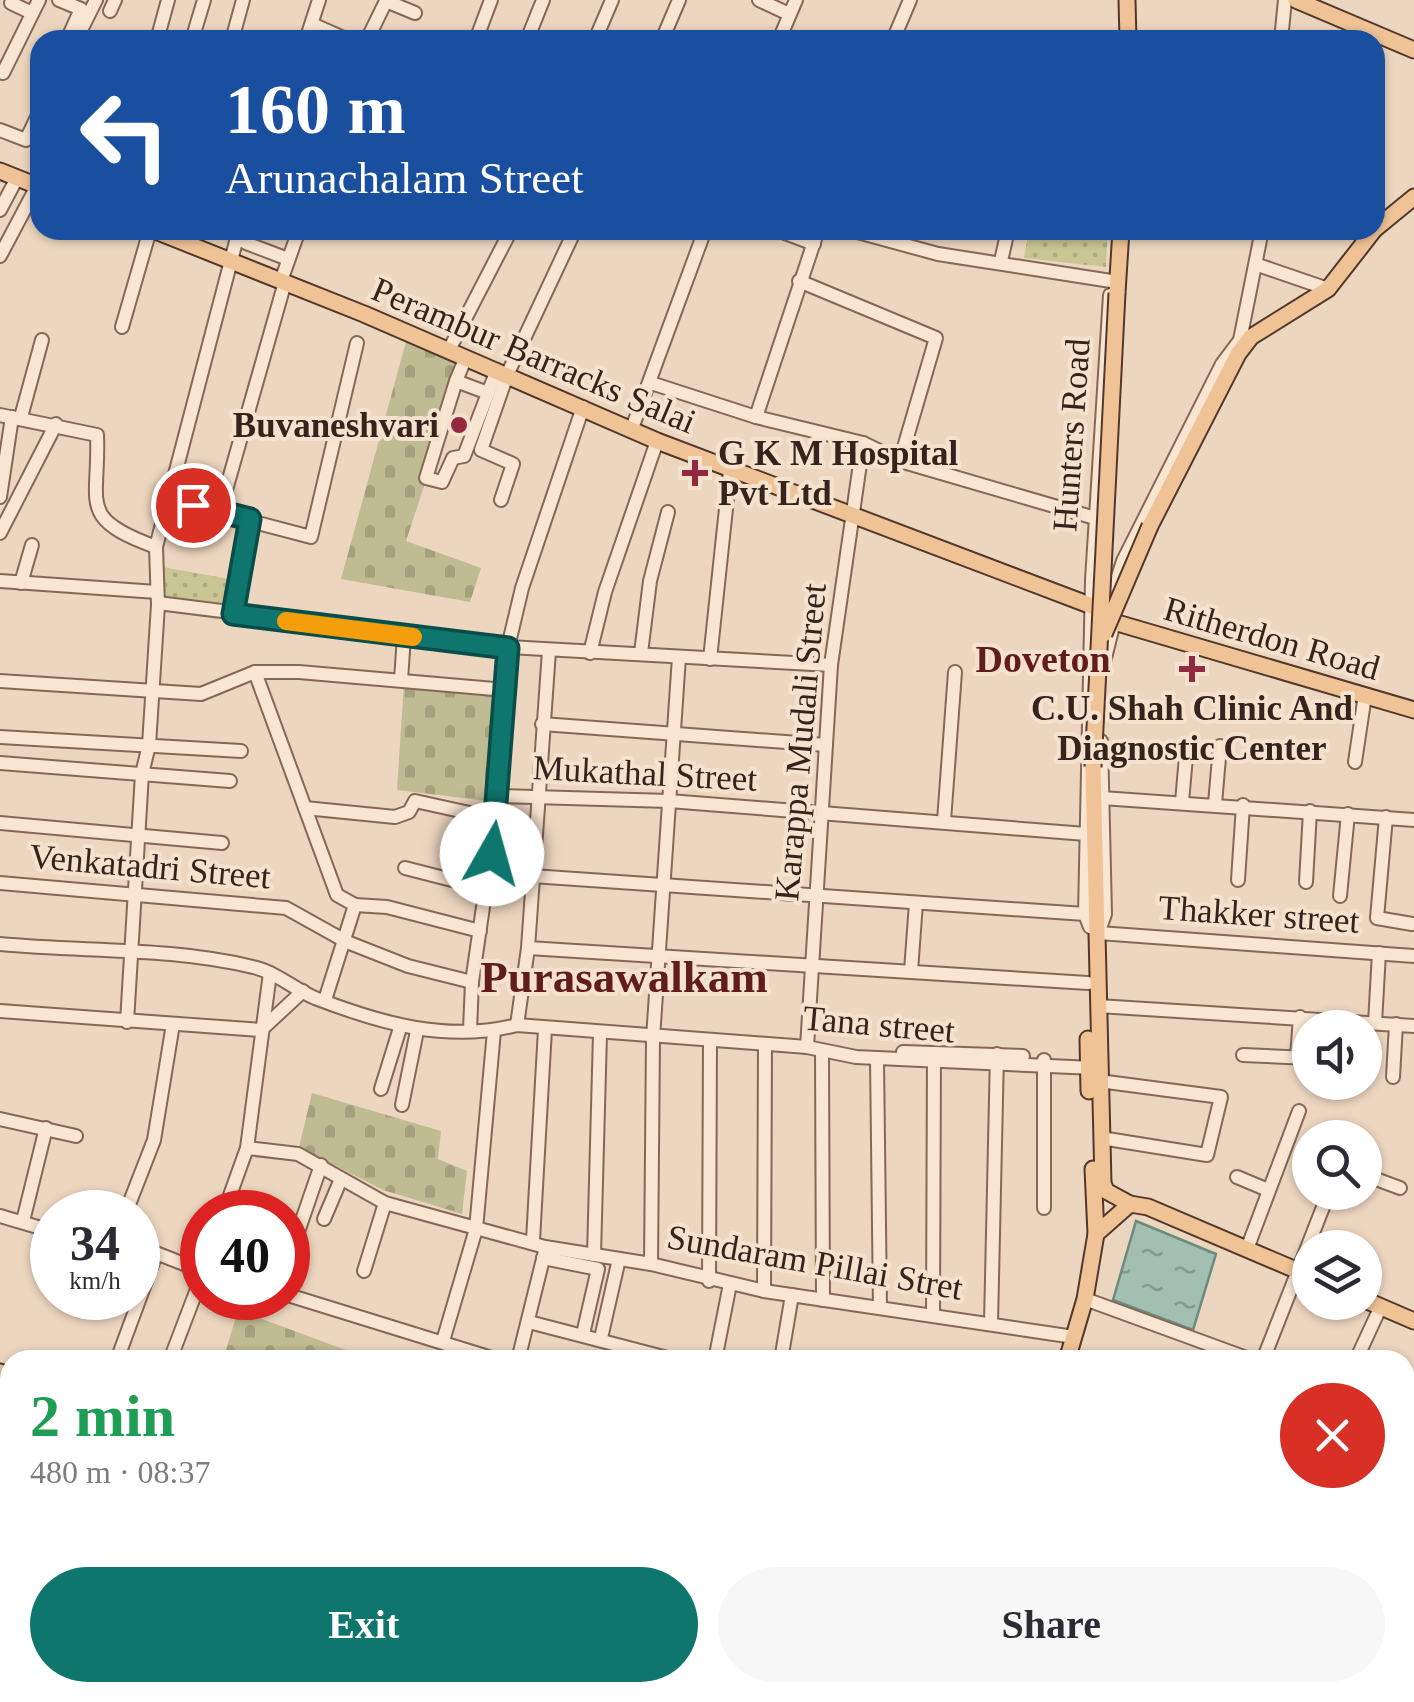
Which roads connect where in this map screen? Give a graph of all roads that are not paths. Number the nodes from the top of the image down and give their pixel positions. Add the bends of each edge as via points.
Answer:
1 (59, 0) edge
2 (95, 0) edge
3 (168, 0) edge
4 (204, 0) edge
5 (243, 0) edge
6 (319, 0) edge
7 (491, 0) edge
8 (543, 0) edge
9 (612, 0) edge
10 (679, 0) edge
11 (759, 0) edge
12 (796, 0) edge
13 (910, 0) edge
14 (1127, 0) edge
15 (1284, 0) edge
16 (1296, 0) edge
17 (11, 3) dead end
18 (36, 6) edge
19 (415, 13) dead end
20 (789, 14) junction
21 (312, 24) junction
22 (71, 30) edge
23 (81, 30) edge
24 (159, 30) edge
25 (195, 30) edge
26 (235, 30) edge
27 (310, 30) edge
28 (326, 30) edge
29 (371, 30) edge
30 (480, 30) edge
31 (531, 30) edge
32 (598, 30) edge
33 (666, 30) edge
34 (782, 30) edge
35 (898, 30) edge
36 (1128, 30) edge
37 (1281, 30) edge
38 (1367, 30) edge
39 (1385, 38) edge
40 (1414, 50) edge
41 (2, 73) edge
42 (0, 130) edge
43 (30, 132) edge
44 (0, 171) edge
45 (16, 178) junction
46 (30, 183) edge
47 (1414, 197) edge
48 (30, 202) edge
49 (0, 210) edge
50 (1385, 220) edge
51 (149, 240) edge
52 (197, 240) edge
53 (237, 240) edge
54 (247, 240) edge
55 (295, 240) edge
56 (506, 240) edge
57 (570, 240) edge
58 (701, 240) edge
59 (815, 240) edge
60 (887, 240) edge
61 (1006, 240) edge
62 (1121, 240) edge
63 (1261, 240) edge
64 (1368, 240) edge
65 (0, 256) edge
66 (288, 259) junction
67 (230, 260) junction
68 (1001, 262) junction
69 (1258, 265) junction
70 (798, 281) junction
71 (1115, 281) junction
72 (283, 282) junction
73 (1335, 287) junction
74 (122, 328) dead end
75 (42, 340) dead end
76 (357, 343) dead end
77 (1243, 344) junction
78 (449, 350) junction
79 (466, 357) junction
80 (502, 372) junction
81 (456, 381) junction
82 (651, 383) junction
83 (488, 393) junction
84 (583, 407) junction
85 (11, 416) edge
86 (756, 417) junction
87 (56, 424) junction
88 (631, 431) junction
89 (657, 441) junction
90 (863, 443) junction
91 (900, 462) junction
92 (730, 471) junction
93 (0, 497) edge
94 (166, 498) junction
95 (501, 500) dead end
96 (220, 512) junction
97 (668, 512) dead end
98 (853, 518) junction
99 (1095, 518) junction
100 (249, 523) junction
101 (0, 533) edge
102 (32, 544) dead end
103 (156, 547) junction
104 (1129, 565) junction
105 (0, 581) edge
106 (21, 583) junction
107 (1103, 584) junction
108 (157, 598) junction
109 (1104, 613) junction
110 (233, 614) junction
111 (404, 636) junction
112 (1099, 647) junction
113 (508, 648) junction
114 (549, 650) junction
115 (590, 653) junction
116 (640, 653) junction
117 (680, 657) junction
118 (710, 659) junction
119 (832, 664) junction
120 (255, 672) junction
121 (955, 672) dead end
122 (401, 680) junction
123 (0, 681) edge
124 (506, 690) junction
125 (150, 692) junction
126 (1365, 696) junction
127 (1414, 710) edge
128 (542, 724) junction
129 (0, 736) edge
130 (673, 736) junction
131 (149, 745) junction
132 (1187, 745) dead end
133 (826, 746) junction
134 (1220, 746) dead end
135 (241, 751) dead end
136 (1356, 762) dead end
137 (0, 763) edge
138 (142, 774) junction
139 (230, 781) dead end
140 (499, 796) junction
141 (539, 797) junction
142 (1102, 798) junction
143 (669, 802) junction
144 (1182, 802) junction
145 (1215, 804) junction
146 (1243, 805) junction
147 (306, 808) junction
148 (1310, 811) junction
149 (822, 813) junction
150 (1348, 814) junction
151 (1386, 817) junction
152 (497, 819) junction
153 (1414, 820) edge
154 (944, 821) junction
155 (0, 823) edge
156 (138, 832) junction
157 (1086, 834) junction
158 (222, 843) dead end
159 (405, 868) dead end
160 (532, 876) junction
161 (1238, 880) dead end
162 (1306, 882) dead end
163 (0, 883) edge
164 (664, 886) junction
165 (487, 889) junction
166 (135, 892) junction
167 (1340, 896) dead end
168 (816, 898) junction
169 (916, 903) junction
170 (355, 905) junction
171 (1094, 920) junction
172 (1412, 924) edge
173 (480, 931) junction
174 (347, 942) junction
175 (0, 944) edge
176 (528, 948) junction
177 (134, 952) junction
178 (1379, 954) junction
179 (660, 956) junction
180 (1414, 956) edge
181 (811, 966) junction
182 (911, 971) junction
183 (270, 973) junction
184 (472, 982) junction
185 (1088, 983) junction
186 (303, 991) junction
187 (325, 1000) junction
188 (1098, 1006) junction
189 (1376, 1010) edge
190 (0, 1011) edge
191 (1292, 1017) edge
192 (128, 1022) junction
193 (1382, 1023) edge
194 (173, 1024) junction
195 (1396, 1024) junction
196 (517, 1025) junction
197 (1414, 1026) edge
198 (400, 1028) junction
199 (545, 1028) junction
200 (261, 1030) junction
201 (470, 1030) junction
202 (417, 1031) junction
203 (494, 1031) junction
204 (600, 1034) junction
205 (654, 1038) junction
206 (710, 1041) junction
207 (765, 1044) junction
208 (807, 1047) junction
209 (822, 1052) junction
210 (847, 1055) junction
211 (1243, 1055) dead end
212 (1292, 1057) edge
213 (934, 1058) junction
214 (876, 1059) junction
215 (997, 1059) junction
216 (1044, 1061) junction
217 (1094, 1069) junction
218 (1393, 1077) dead end
219 (381, 1089) dead end
220 (402, 1105) dead end
221 (1299, 1110) dead end
222 (0, 1120) edge
223 (46, 1128) junction
224 (76, 1136) dead end
225 (1101, 1138) junction
226 (247, 1148) junction
227 (321, 1165) junction
228 (1236, 1177) dead end
229 (341, 1179) junction
230 (1382, 1182) edge
231 (1400, 1188) dead end
232 (135, 1190) edge
233 (232, 1190) edge
234 (1268, 1190) junction
235 (310, 1197) edge
236 (385, 1203) junction
237 (1130, 1204) junction
238 (1044, 1208) dead end
239 (0, 1216) edge
240 (324, 1219) dead end
241 (23, 1221) junction
242 (30, 1224) edge
243 (476, 1228) junction
244 (1096, 1234) junction
245 (541, 1248) junction
246 (1247, 1249) junction
247 (594, 1255) junction
248 (619, 1259) junction
249 (651, 1264) junction
250 (1292, 1268) edge
251 (364, 1271) dead end
252 (710, 1281) junction
253 (730, 1284) junction
254 (764, 1291) junction
255 (792, 1295) junction
256 (1084, 1299) junction
257 (823, 1300) junction
258 (1292, 1301) edge
259 (310, 1302) edge
260 (1382, 1306) edge
261 (880, 1307) junction
262 (934, 1315) junction
263 (132, 1320) edge
264 (185, 1320) edge
265 (1375, 1320) edge
266 (1414, 1321) edge
267 (530, 1322) junction
268 (990, 1323) junction
269 (583, 1334) junction
270 (1074, 1337) junction
271 (602, 1338) junction
272 (443, 1341) junction
273 (121, 1350) edge
274 (174, 1350) edge
275 (469, 1350) edge
276 (521, 1350) edge
277 (642, 1350) edge
278 (716, 1350) edge
279 (783, 1350) edge
280 (1070, 1350) edge
281 (1224, 1350) edge
282 (1269, 1350) edge
283 (1361, 1350) edge

1 - 22 street via 81,9
2 - 23 street
3 - 24 street
4 - 25 street
5 - 26 street
6 - 21 street
7 - 30 street
8 - 31 street
9 - 32 street
10 - 33 street
11 - 20 street
12 - 20 street
13 - 35 street
14 - 36 main road
15 - 37 street
16 - 38 main road
17 - 18 street
18 - 41 street
19 - 29 street via 386,1
20 - 34 street
21 - 27 street
21 - 28 street
39 - 40 main road
42 - 43 street via 26,140
44 - 45 main road
45 - 46 main road
45 - 49 street
47 - 50 main road
48 - 65 street
51 - 74 street
52 - 67 main road, Perambur Barracks Salai
53 - 67 street
54 - 66 street
55 - 66 street
56 - 78 street
57 - 80 street
58 - 82 street
59 - 70 street
60 - 68 street
61 - 68 street
62 - 71 main road
63 - 69 street
64 - 73 main road
66 - 72 street
67 - 72 main road, Perambur Barracks Salai
67 - 94 street
68 - 71 street
69 - 73 street
69 - 77 street
70 - 86 street
70 - 91 street via 936,338
71 - 99 street, Hunters Road
71 - 107 street via 1123,283
71 - 112 main road, bridge
72 - 78 main road, Perambur Barracks Salai
72 - 96 street
73 - 77 main road
75 - 85 street
76 - 100 street via 311,537
77 - 104 street via 1249,350
77 - 112 main road, bridge via 1135,556
78 - 79 main road, Perambur Barracks Salai
79 - 80 main road, Perambur Barracks Salai
79 - 81 street
80 - 83 street
80 - 84 main road, Perambur Barracks Salai
80 - 95 street via 481,450 513,464
81 - 83 street
81 - 83 street via 426,478 432,481 442,482 454,458 464,456
82 - 86 street
82 - 88 street
84 - 88 main road, Perambur Barracks Salai
84 - 113 street
85 - 87 street
85 - 93 street
86 - 90 street
87 - 101 street
87 - 103 street via 97,435 97,507 114,531
88 - 89 main road, Perambur Barracks Salai
89 - 92 main road, Perambur Barracks Salai
89 - 115 street
90 - 91 street
90 - 98 street, Karappa Mudali Street
91 - 99 street
92 - 98 main road, Perambur Barracks Salai
92 - 118 street
94 - 96 street
94 - 103 street
96 - 100 street
97 - 116 street
98 - 109 main road, Perambur Barracks Salai
98 - 119 street, Karappa Mudali Street
99 - 107 street, Hunters Road
100 - 110 street
102 - 106 street
103 - 108 street
104 - 107 street
104 - 109 street
105 - 106 street
106 - 108 street
107 - 109 street
107 - 109 street, Hunters Road
108 - 110 street
108 - 125 street
109 - 126 main road, Ritherdon Road
109 - 142 street
109 - 157 street
110 - 111 street
111 - 113 street
111 - 122 street
112 - 171 main road, bridge
113 - 114 street
113 - 124 street
114 - 115 street
114 - 128 street
115 - 116 street
116 - 117 street
117 - 118 street
117 - 130 street
118 - 119 street
119 - 133 street, Karappa Mudali Street
120 - 122 street
120 - 125 street via 201,694
120 - 147 street
121 - 154 street
122 - 124 street
123 - 125 street
124 - 140 street
125 - 131 street
126 - 127 main road, Ritherdon Road
126 - 136 street
128 - 130 street
128 - 141 street
129 - 131 street
130 - 133 street
130 - 143 street
131 - 135 street
131 - 138 street
132 - 144 street
133 - 149 street, Karappa Mudali Street
134 - 145 street
137 - 138 street
138 - 139 street
138 - 156 street
140 - 141 street, Mukathal Street
140 - 152 street
141 - 143 street, Mukathal Street
141 - 160 street
142 - 144 street
142 - 171 street via 1105,914
143 - 149 street, Mukathal Street
143 - 164 street
144 - 145 street
145 - 146 street
146 - 148 street
146 - 161 street
147 - 152 street via 395,817 415,801
147 - 170 street via 337,895
148 - 150 street
148 - 162 street
149 - 154 street, Mukathal Street
149 - 168 street, Karappa Mudali Street
150 - 151 street
150 - 167 street
151 - 153 street
151 - 172 street via 1377,918
152 - 165 street
154 - 157 street, Mukathal Street
155 - 156 street
156 - 158 street
156 - 166 street
157 - 171 street
159 - 165 street
160 - 164 street, Thakker street
160 - 176 street
163 - 166 street, Venkatadri Street
164 - 168 street, Thakker street
164 - 179 street
165 - 173 street
166 - 174 street, Venkatadri Street via 286,908
166 - 177 street
168 - 169 street, Thakker street
168 - 181 street, Karappa Mudali Street
169 - 171 street, Thakker street
169 - 182 street
170 - 173 street
170 - 174 street
171 - 178 street, Thakker street
171 - 185 main road
171 - 188 main road
173 - 184 street
174 - 184 street, Venkatadri Street
174 - 187 street
175 - 177 street, Tana street
176 - 179 street
176 - 196 street
177 - 183 street, Tana street
177 - 192 street
178 - 180 street, Thakker street
178 - 189 street
179 - 181 street
179 - 205 street
181 - 182 street
181 - 208 street, Karappa Mudali Street
182 - 185 street
183 - 186 street, Tana street
183 - 200 street
184 - 201 street
185 - 217 main road
186 - 187 street, Tana street
186 - 200 street
187 - 198 street, Tana street
188 - 191 street
188 - 217 main road
190 - 192 street
192 - 194 street
193 - 195 street
194 - 200 street
194 - 232 street via 154,1140
195 - 197 street
195 - 218 street
196 - 199 street, Tana street
196 - 203 street, Tana street
198 - 202 street, Tana street
198 - 219 street
199 - 204 street, Tana street
199 - 245 street
200 - 226 street
201 - 202 street, Tana street
201 - 203 street, Tana street
202 - 220 street
203 - 243 street
204 - 205 street, Tana street
204 - 247 street
205 - 206 street, Tana street
205 - 249 street
206 - 207 street, Tana street
206 - 252 street
207 - 208 street, Tana street
207 - 254 street
208 - 209 street, Tana street
209 - 210 street, Tana street
209 - 257 street
210 - 213 street via 862,1050
210 - 214 street, Tana street
211 - 212 street
213 - 214 street, Tana street
213 - 215 street, Tana street
213 - 262 street
214 - 261 street
215 - 216 street, Tana street
215 - 268 street
216 - 217 street, Tana street
216 - 238 street
217 - 225 main road
217 - 225 street, Tana street via 1221,1097 1207,1155
217 - 244 main road
221 - 234 street
222 - 223 street
223 - 224 street
223 - 241 street
225 - 237 main road via 1106,1190
226 - 227 street via 298,1154
226 - 233 street
227 - 229 street
227 - 235 street
228 - 234 street
229 - 236 street
229 - 240 street
230 - 231 street
234 - 246 street
236 - 243 street
236 - 251 street
237 - 244 main road
237 - 246 main road
239 - 241 street
241 - 242 street
243 - 245 street
243 - 272 street
244 - 256 main road
245 - 247 street, Sundaram Pillai Stret
245 - 267 street
245 - 269 street via 598,1269
246 - 250 main road
247 - 248 street, Sundaram Pillai Stret
248 - 249 street, Sundaram Pillai Stret
248 - 271 street
249 - 252 street, Sundaram Pillai Stret
252 - 253 street, Sundaram Pillai Stret
253 - 254 street, Sundaram Pillai Stret
253 - 278 street
254 - 255 street, Sundaram Pillai Stret
255 - 257 street, Sundaram Pillai Stret
255 - 279 street
256 - 270 main road
256 - 281 street
257 - 261 street, Sundaram Pillai Stret
258 - 282 street
259 - 272 street
260 - 266 main road
261 - 262 street, Sundaram Pillai Stret
262 - 268 street, Sundaram Pillai Stret
263 - 273 street
264 - 274 street
265 - 283 street
267 - 269 street
267 - 276 street
268 - 270 street, Sundaram Pillai Stret
269 - 271 street
270 - 280 main road
271 - 277 street
272 - 275 street

